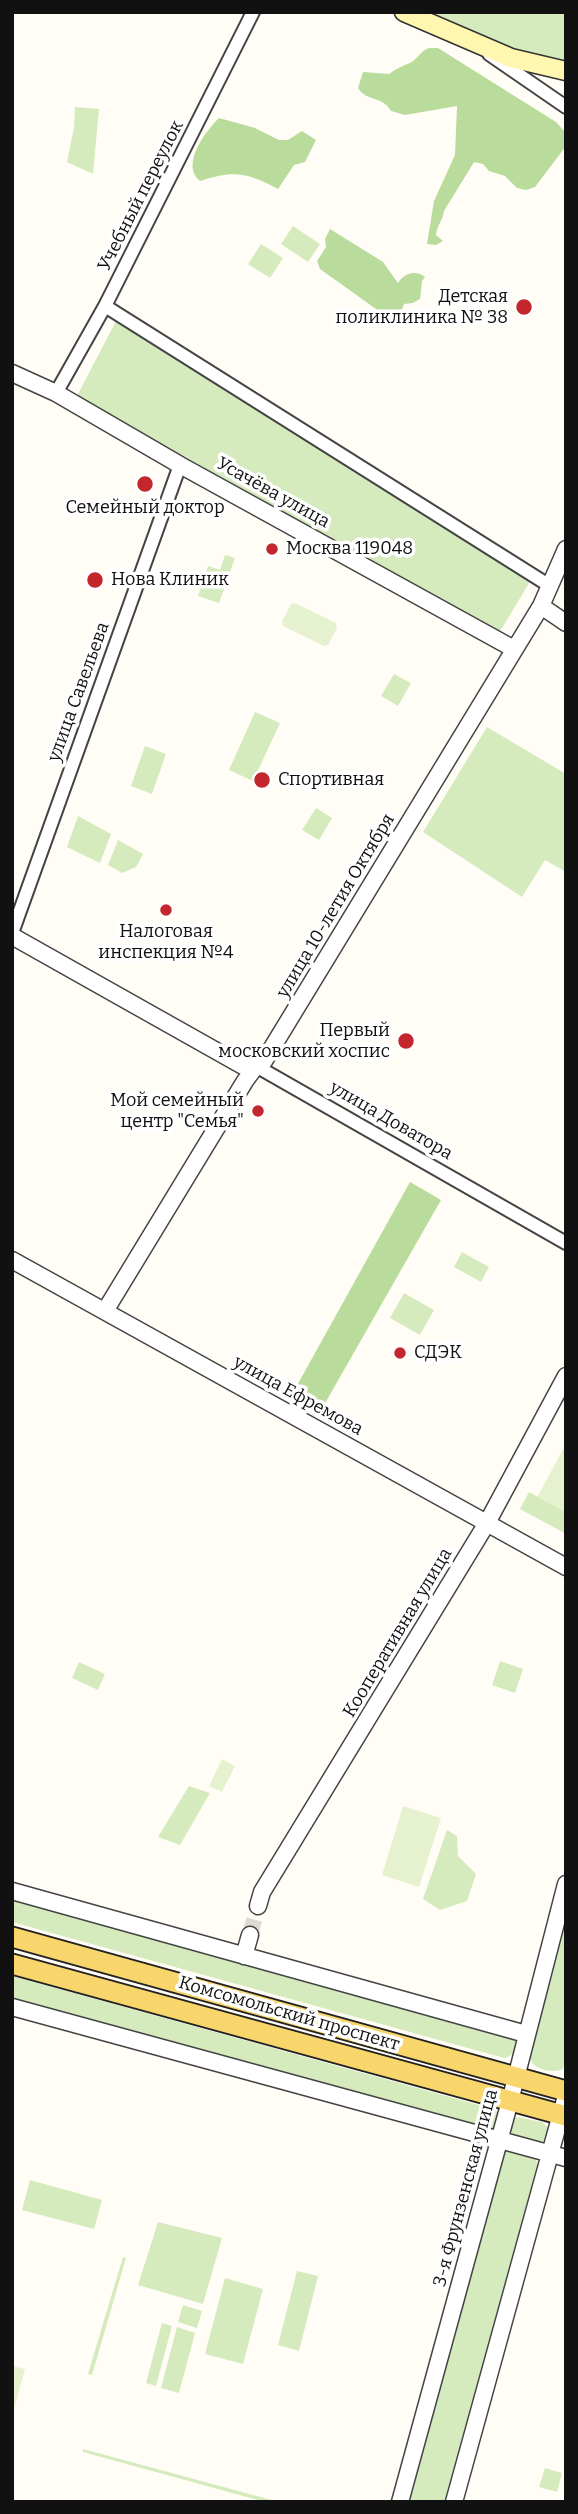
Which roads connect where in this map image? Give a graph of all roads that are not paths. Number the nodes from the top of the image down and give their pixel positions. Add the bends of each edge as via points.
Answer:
1 (254, 12) edge
2 (404, 12) edge
3 (481, 47) junction
4 (566, 71) edge
5 (566, 107) edge
6 (105, 306) junction
7 (12, 373) edge
8 (56, 393) junction
9 (180, 464) junction
10 (566, 549) edge
11 (550, 586) junction
12 (541, 606) junction
13 (566, 623) edge
14 (514, 649) junction
15 (12, 934) edge
16 (256, 1066) junction
17 (566, 1242) edge
18 (12, 1260) edge
19 (105, 1311) junction
20 (566, 1376) edge
21 (487, 1523) junction
22 (566, 1567) edge
23 (566, 1884) edge
24 (12, 1891) edge
25 (258, 1906) tunnel mouth
26 (250, 1935) tunnel mouth
27 (12, 1937) edge
28 (244, 1956) junction
29 (12, 1964) edge
30 (12, 2007) edge
31 (526, 2034) junction
32 (516, 2077) junction
33 (566, 2091) edge
34 (510, 2101) junction
35 (564, 2109) edge
36 (499, 2140) junction
37 (558, 2156) edge
38 (400, 2502) edge
39 (454, 2502) edge

1 - 6 street, Учебный переулок
2 - 3 main road
3 - 4 main road
3 - 5 street
6 - 8 street, Учебный переулок
6 - 11 street
7 - 8 street, Усачёва улица
8 - 9 street, Усачёва улица
9 - 14 street, Усачёва улица
9 - 15 street, улица Савельева
10 - 11 street, улица 10-летия Октября
11 - 12 street, улица 10-летия Октября
12 - 13 street
12 - 14 street, улица 10-летия Октября
14 - 16 street, улица 10-летия Октября via 264,1061
15 - 16 street, улица Доватора via 243,1066
16 - 17 street, улица Доватора
16 - 19 street, улица 10-летия Октября
18 - 19 street, улица Ефремова
19 - 21 street, улица Ефремова
20 - 21 street, Кооперативная улица
21 - 22 street, улица Ефремова
21 - 25 street, Кооперативная улица via 261,1892
23 - 31 street, 3-я Фрунзенская улица
24 - 28 street
26 - 28 street
27 - 32 main road, Комсомольский проспект
28 - 31 street
29 - 34 main road, Комсомольский проспект
30 - 36 street
31 - 32 street, 3-я Фрунзенская улица
32 - 33 main road, Комсомольский проспект
32 - 34 street, 3-я Фрунзенская улица
34 - 35 main road, Комсомольский проспект
34 - 36 street, 3-я Фрунзенская улица
35 - 37 street
36 - 37 street
36 - 38 street, 3-я Фрунзенская улица
37 - 39 street

